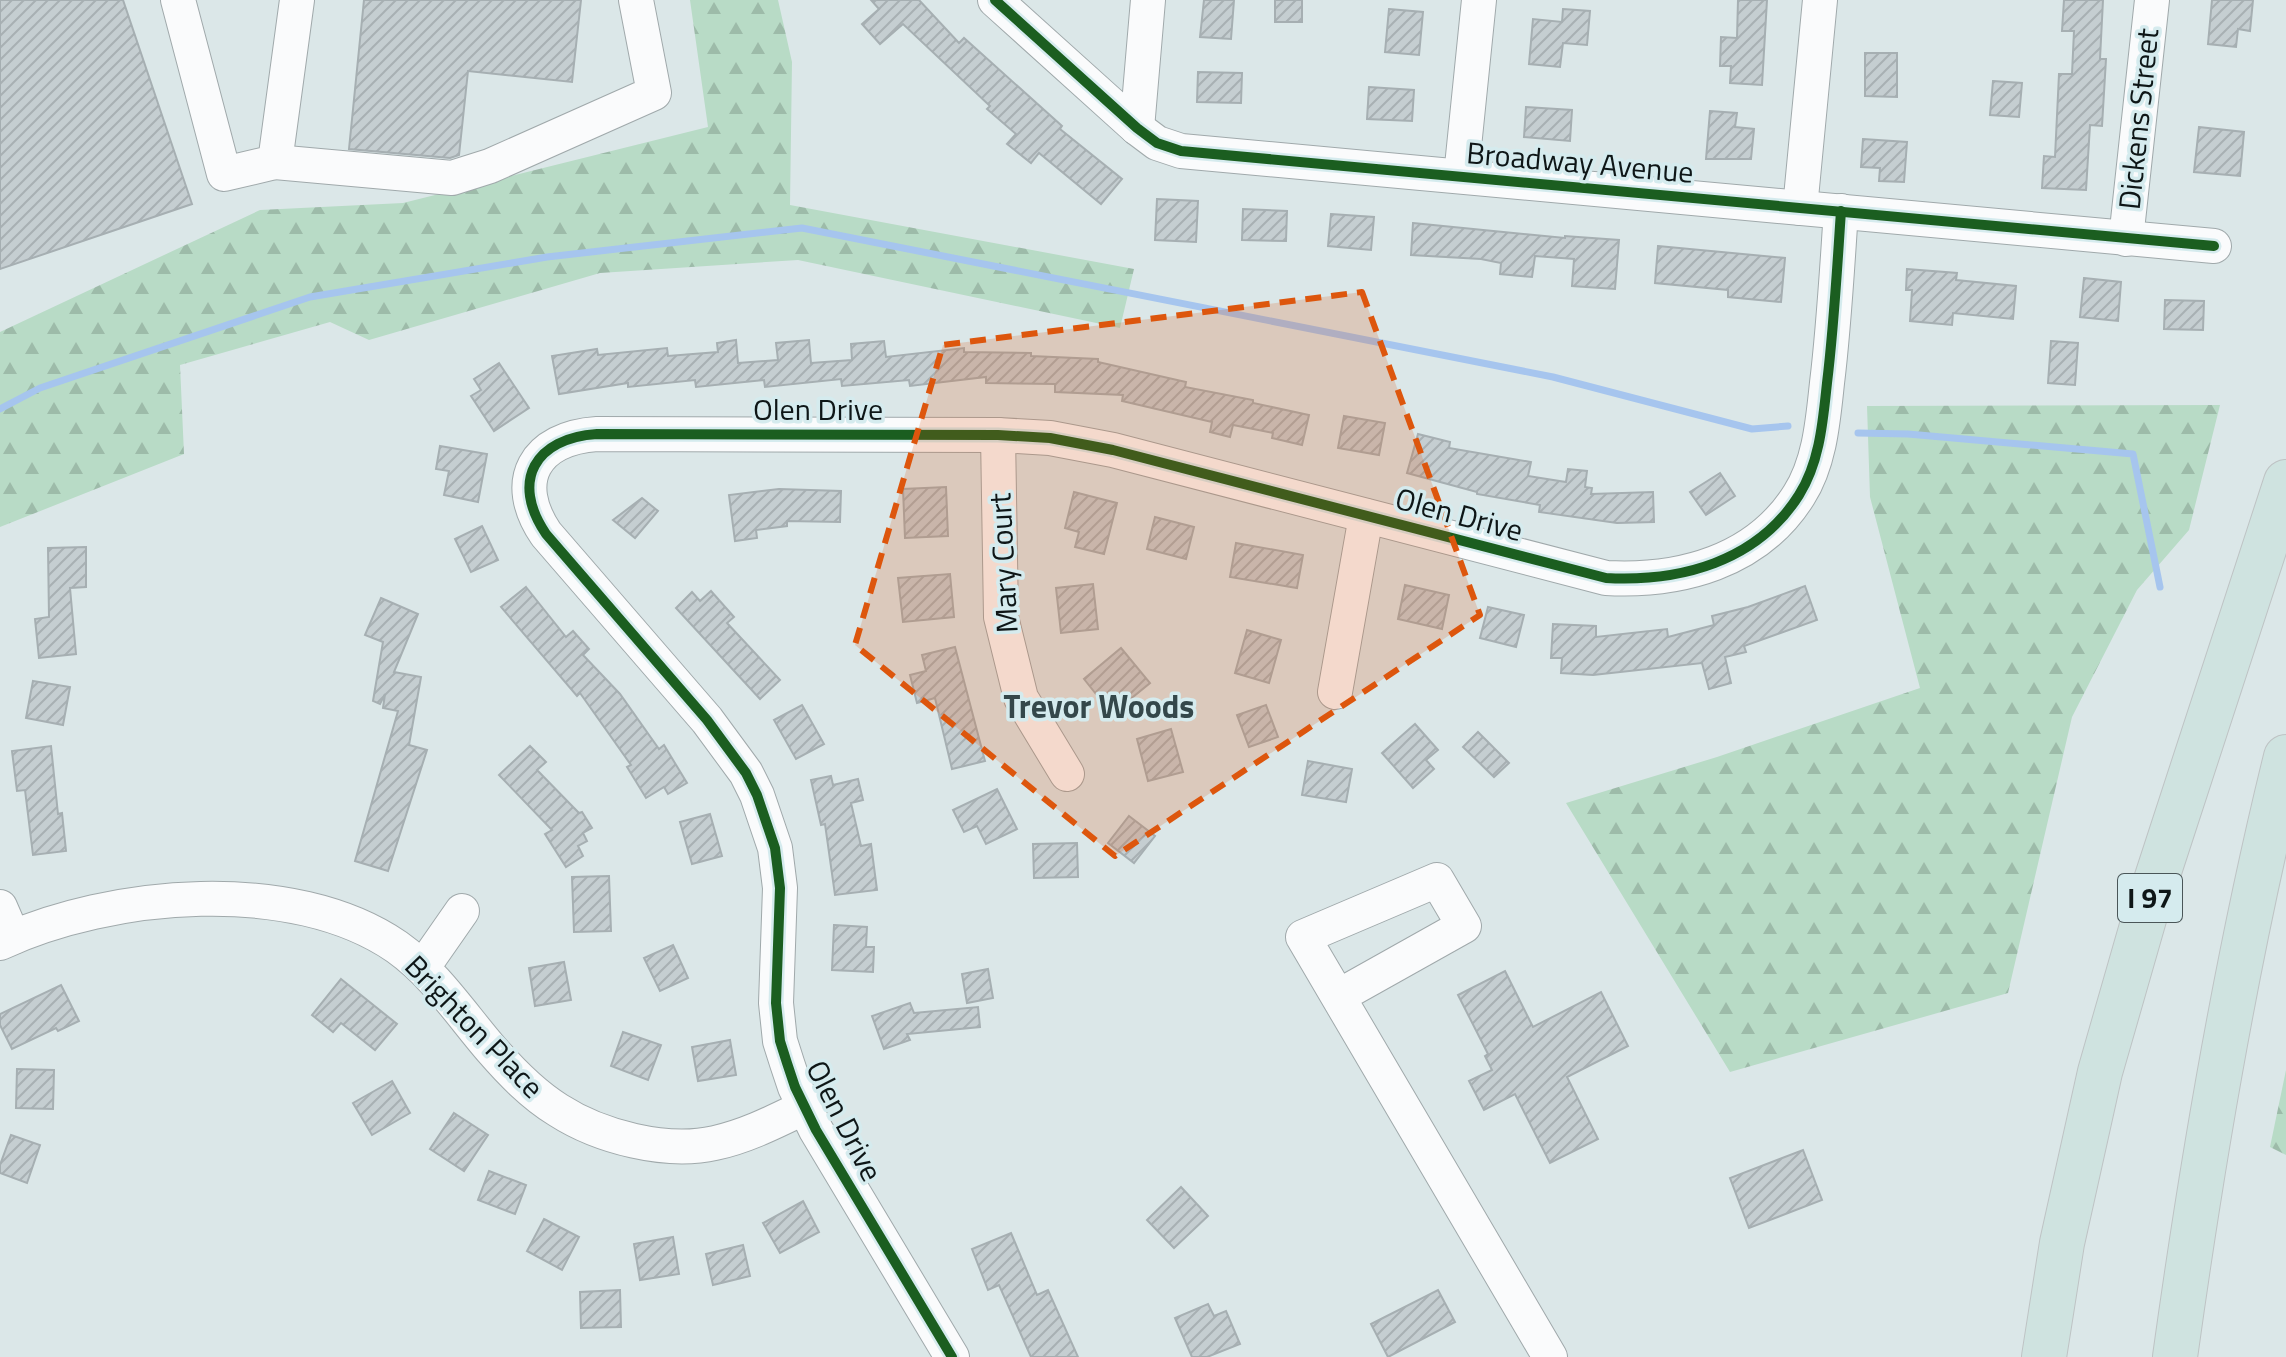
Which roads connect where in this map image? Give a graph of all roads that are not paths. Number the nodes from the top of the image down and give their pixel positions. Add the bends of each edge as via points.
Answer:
1 (178, 0) edge
2 (297, 0) edge
3 (636, 0) edge
4 (995, 0) edge
5 (1148, 0) edge
6 (1479, 0) edge
7 (1820, 0) edge
8 (2152, 0) edge
9 (1137, 128) junction
10 (275, 162) junction
11 (1461, 176) junction
12 (1800, 208) junction
13 (1841, 211) junction
14 (2126, 239) junction
15 (2214, 246) dead end
16 (998, 435) junction
17 (2286, 482) edge
18 (1366, 516) junction
19 (1335, 692) dead end
20 (2286, 757) edge
21 (1067, 774) dead end
22 (462, 911) dead end
23 (4, 929) edge
24 (423, 967) junction
25 (1339, 996) dead end
26 (805, 1107) junction
27 (952, 1357) edge
28 (1550, 1357) edge
29 (2044, 1357) edge
30 (2175, 1357) edge

1 - 10 street via 224,174
2 - 10 street
3 - 10 street via 654,93 452,178
4 - 9 street, Broadway Avenue
5 - 9 street
6 - 11 street
7 - 12 street
8 - 14 street, Dickens Street
9 - 11 street, Broadway Avenue via 1157,143 1181,151
11 - 12 street, Broadway Avenue
12 - 13 street, Broadway Avenue
13 - 14 street, Broadway Avenue
13 - 18 street, Olen Drive via 1830,358 1816,454 1799,495 1746,547 1698,571 1672,577 1606,578
14 - 15 street, Broadway Avenue
16 - 18 street, Olen Drive via 1090,445
16 - 21 street, Mary Court via 1001,617 1021,698
16 - 26 street, Olen Drive via 579,435 551,445 532,473 530,502 546,534 707,720 757,795 775,848 780,888 780,1041
17 - 29 highway, I 97 via 2148,905 2100,1072 2062,1243
18 - 19 street
20 - 30 highway via 2223,1045
22 - 24 street
23 - 24 street, Brighton Place via 136,905 242,901 291,906 347,921
24 - 26 street, Brighton Place via 537,1095 559,1111 610,1133 658,1144 712,1144
25 - 28 street
26 - 27 street, Olen Drive

